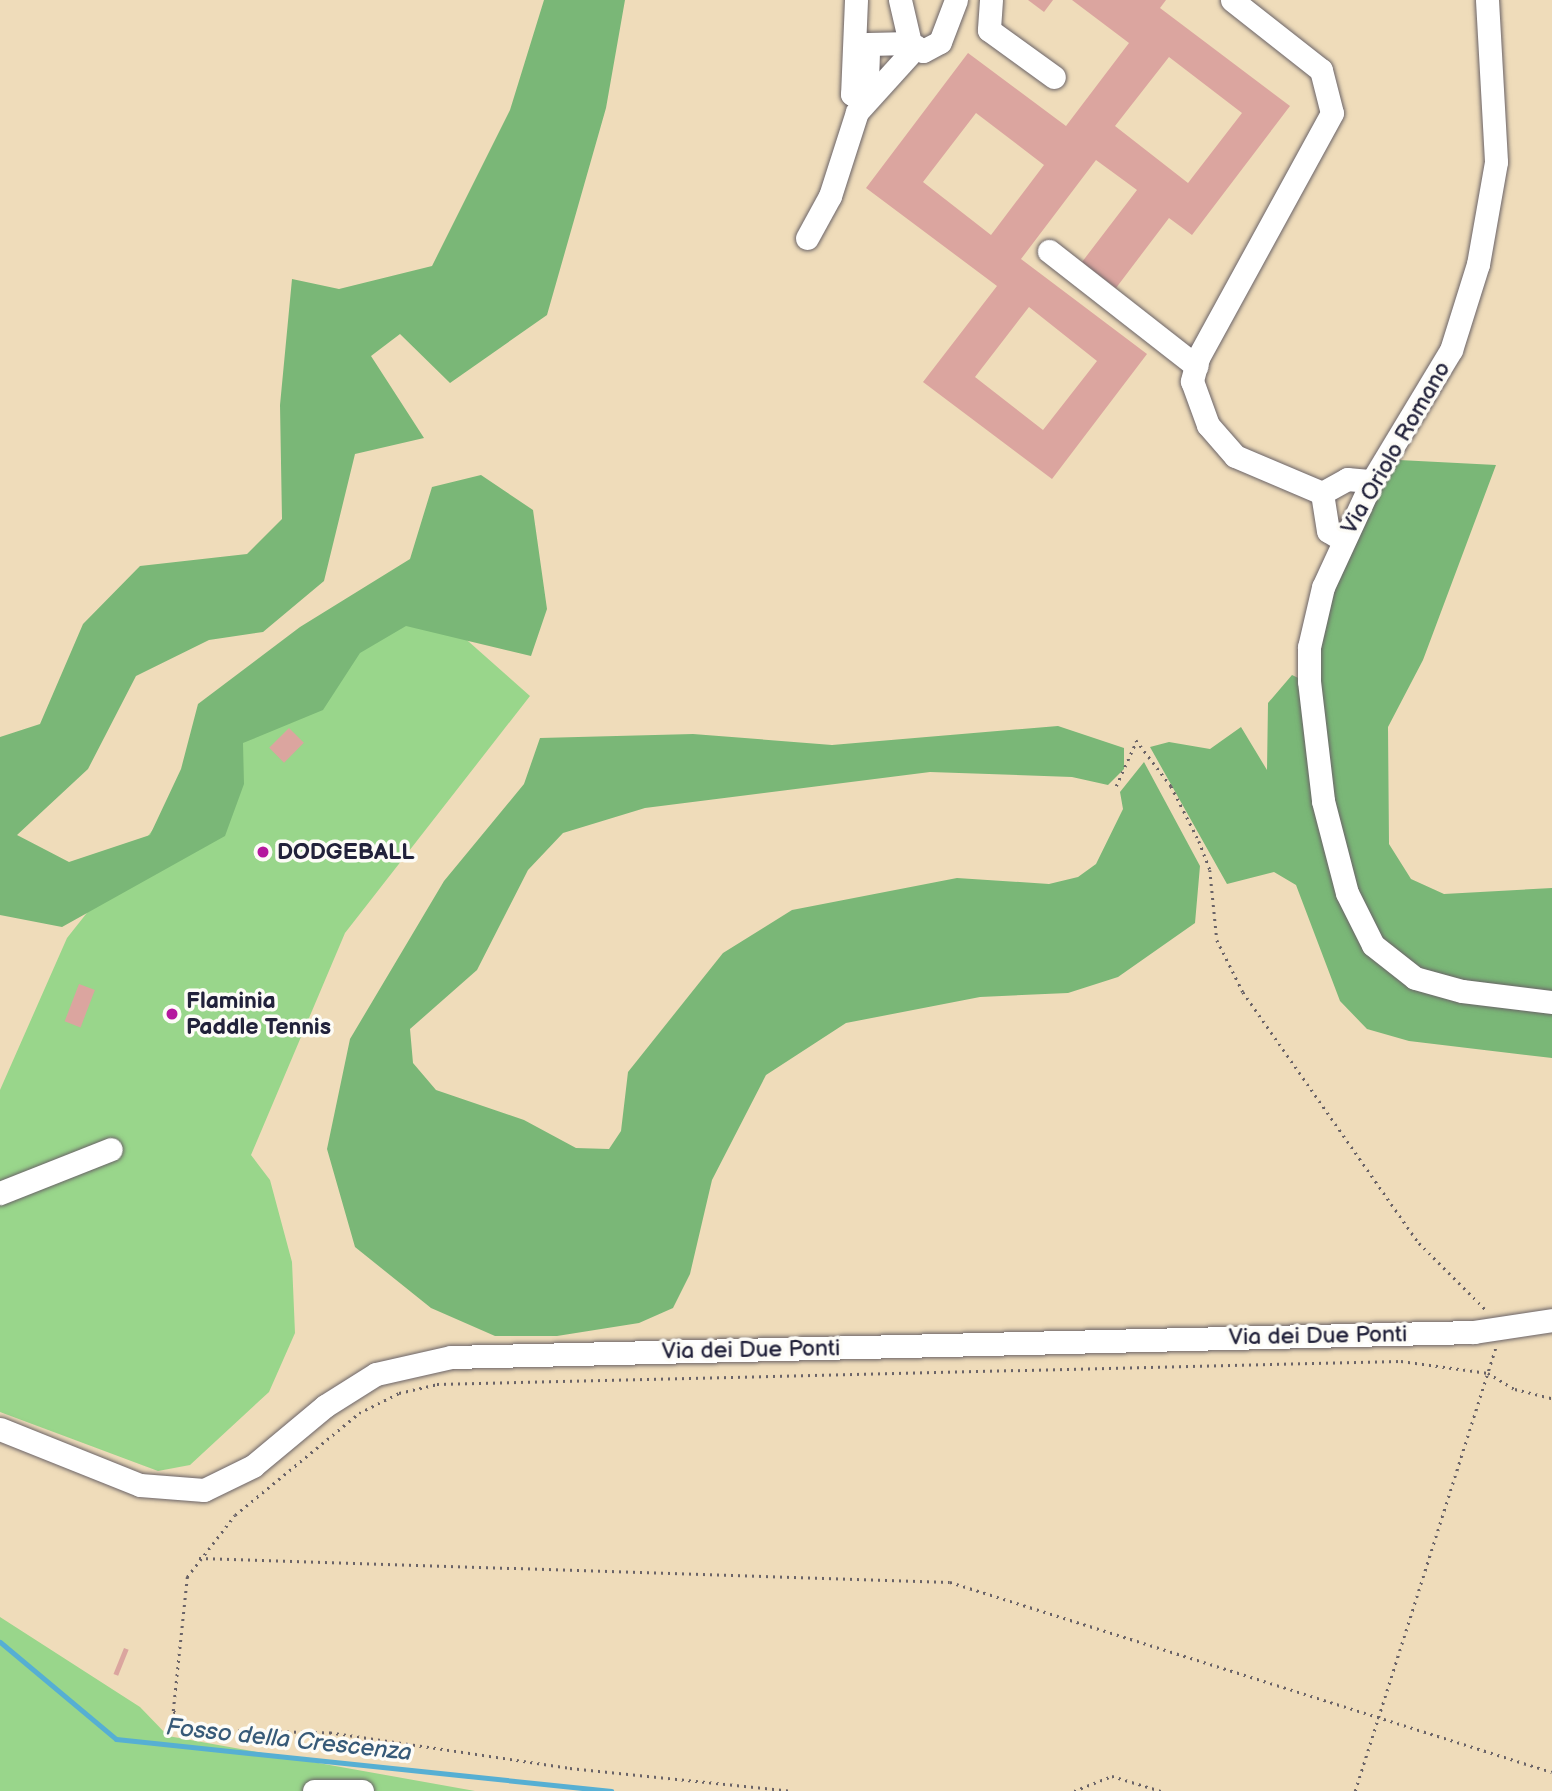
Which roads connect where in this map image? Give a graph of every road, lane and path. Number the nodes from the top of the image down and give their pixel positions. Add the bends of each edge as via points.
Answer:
1 (856, 0) edge
2 (900, 0) edge
3 (956, 0) edge
4 (991, 0) edge
5 (1232, 0) edge
6 (1487, 0) edge
7 (913, 45) junction
8 (1054, 77) dead end
9 (807, 239) dead end
10 (1049, 251) dead end
11 (1196, 366) junction
12 (1372, 481) junction
13 (1322, 494) junction
14 (1343, 540) junction
15 (1116, 786) dead end
16 (1552, 1002) edge
17 (111, 1149) dead end
18 (0, 1193) edge
19 (1552, 1320) edge
20 (1495, 1331) junction
21 (1488, 1373) junction
22 (1552, 1398) edge
23 (1, 1434) edge
24 (198, 1558) junction
25 (1378, 1719) junction
26 (1552, 1772) edge
27 (314, 1791) edge
28 (362, 1791) edge
29 (788, 1791) edge
30 (1073, 1791) edge
31 (1161, 1791) edge
32 (1356, 1791) edge

1 - 7 street via 862,40
2 - 7 street
3 - 7 street via 940,43 923,51
4 - 8 street via 989,30
5 - 11 street via 1321,70 1332,113
6 - 12 street, Via Oriolo Romano via 1496,162 1478,264 1451,350
7 - 9 street via 857,112 830,196
10 - 11 street
11 - 13 street via 1192,381 1218,442 1235,456
12 - 13 street via 1347,480
12 - 14 street, Via Oriolo Romano
13 - 14 street via 1328,531
14 - 16 street, Via Oriolo Romano via 1316,608 1309,681 1324,801 1353,911 1373,945 1401,972 1462,992
15 - 20 path via 1136,740 1171,786 1199,841 1210,870 1217,940 1243,992 1419,1243 1482,1305
17 - 18 street
19 - 20 street, Via dei Due Ponti
20 - 21 path
20 - 23 street, Via dei Due Ponti via 451,1357 401,1365 364,1380 253,1466 204,1490 140,1485
21 - 22 path via 1515,1389
21 - 24 path via 1401,1361 1307,1361 788,1380 437,1384 399,1393 359,1413 235,1516
21 - 25 path
24 - 25 path via 950,1582
24 - 29 path via 181,1608 173,1711 185,1726 331,1733 567,1768
25 - 26 path
25 - 32 path
27 - 28 street
30 - 31 path via 1112,1776

